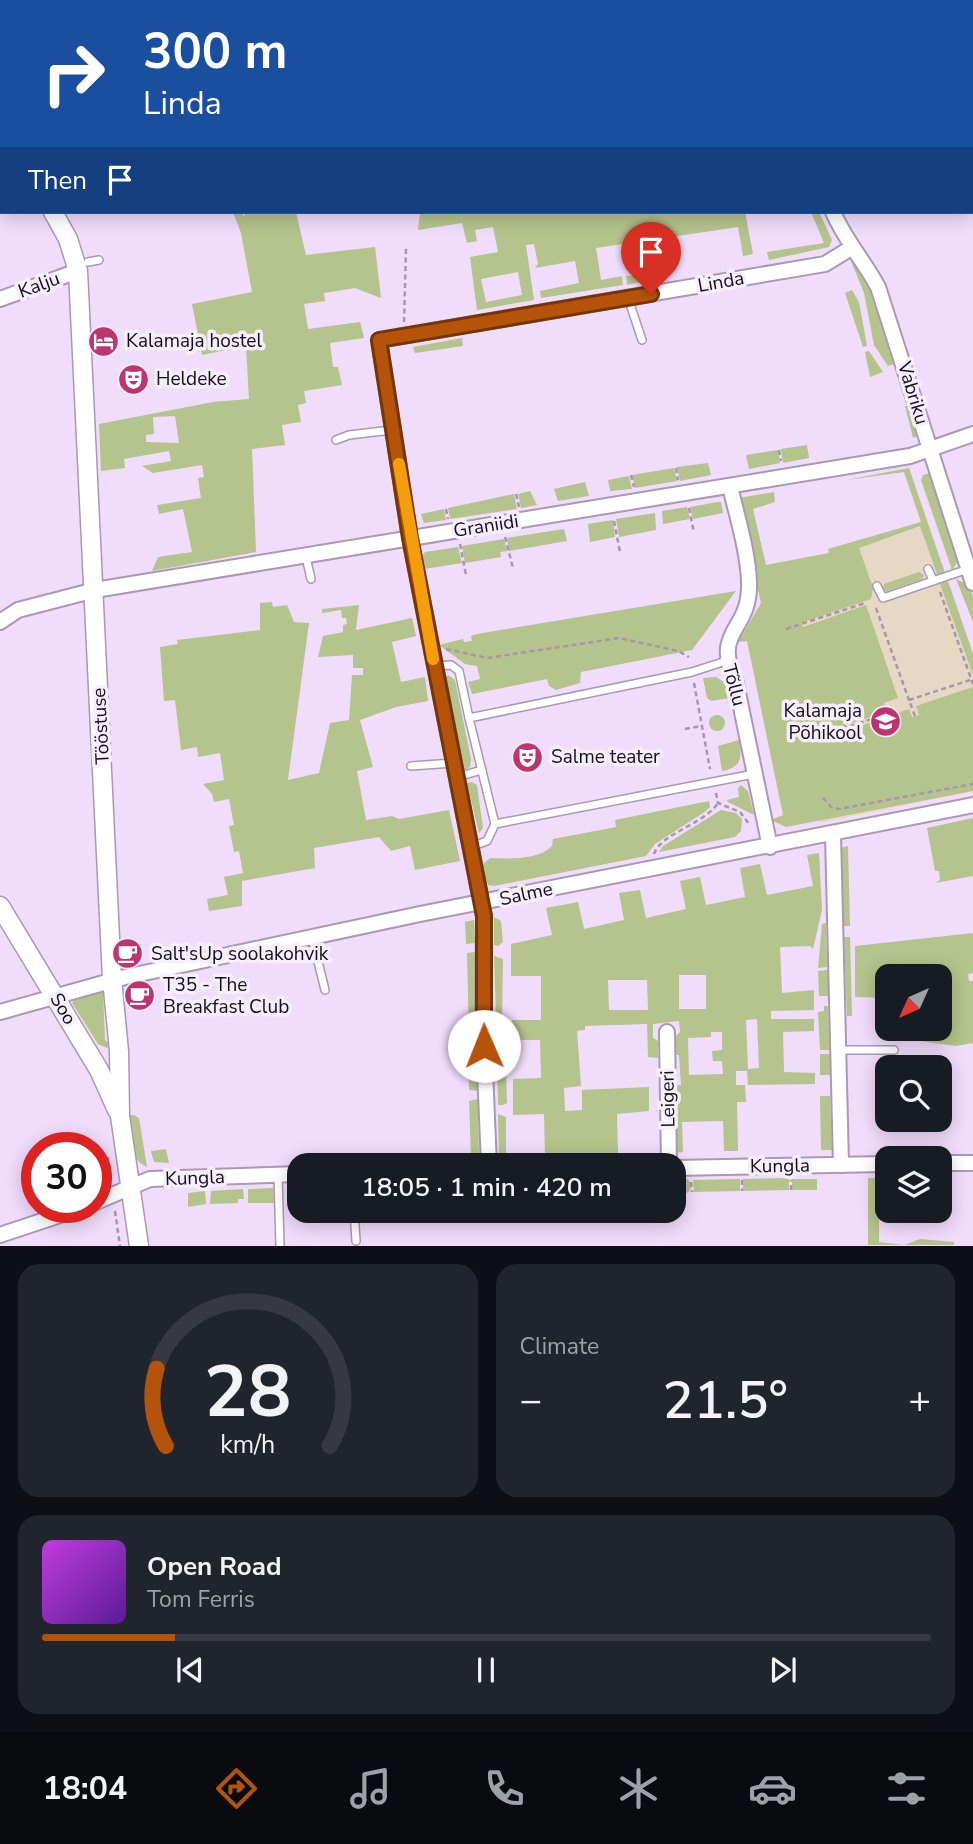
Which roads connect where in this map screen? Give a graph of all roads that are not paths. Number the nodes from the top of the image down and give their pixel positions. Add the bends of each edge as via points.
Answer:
1 (54, 214) edge
2 (834, 214) edge
3 (851, 248) junction
4 (99, 260) dead end
5 (83, 266) junction
6 (628, 298) junction
7 (0, 299) edge
8 (642, 340) dead end
9 (393, 430) junction
10 (973, 434) edge
11 (336, 440) dead end
12 (929, 451) junction
13 (730, 486) junction
14 (410, 538) junction
15 (306, 557) junction
16 (928, 569) dead end
17 (971, 576) edge
18 (311, 579) dead end
19 (934, 580) junction
20 (877, 586) dead end
21 (95, 590) junction
22 (0, 622) edge
23 (726, 660) junction
24 (435, 666) junction
25 (469, 718) junction
26 (411, 766) dead end
27 (455, 770) junction
28 (482, 770) junction
29 (754, 774) junction
30 (973, 805) edge
31 (495, 824) junction
32 (833, 835) junction
33 (470, 847) junction
34 (770, 847) junction
35 (481, 904) junction
36 (0, 906) edge
37 (312, 937) junction
38 (112, 979) junction
39 (325, 990) dead end
40 (55, 995) junction
41 (0, 1012) edge
42 (670, 1030) dead end
43 (83, 1042) junction
44 (838, 1050) junction
45 (894, 1050) dead end
46 (119, 1051) junction
47 (120, 1116) junction
48 (488, 1153) edge
49 (669, 1153) edge
50 (973, 1163) edge
51 (841, 1164) junction
52 (875, 1164) edge
53 (952, 1167) edge
54 (686, 1168) edge
55 (278, 1175) junction
56 (287, 1177) edge
57 (129, 1189) junction
58 (112, 1196) edge
59 (36, 1223) edge
60 (355, 1223) edge
61 (0, 1235) edge
62 (356, 1241) dead end
63 (138, 1245) edge
64 (280, 1245) edge

1 - 5 street, Tööstuse
2 - 3 street, Vabriku
3 - 6 street, Linda via 825,264
3 - 12 street, Vabriku via 878,287
4 - 5 lane
5 - 7 street, Kalju
5 - 21 street, Tööstuse
6 - 8 lane
6 - 9 street, Linda via 379,340
9 - 11 lane
9 - 14 street
10 - 12 street, Graniidi
12 - 13 street, Graniidi
12 - 17 street, Vabriku
13 - 14 street, Graniidi
13 - 23 street, Tõllu via 749,581 747,609 728,640
14 - 15 street, Graniidi
14 - 24 street
15 - 18 lane
15 - 21 street, Graniidi
16 - 19 lane
17 - 19 lane
19 - 20 lane via 883,598
21 - 22 street, Graniidi via 18,610
21 - 38 street, Tööstuse
23 - 25 lane via 692,672
23 - 29 street, Tõllu via 736,683
24 - 25 lane via 451,665 459,671
24 - 27 street
25 - 28 lane
26 - 27 lane
27 - 28 lane
27 - 33 street
28 - 31 lane
29 - 31 lane
29 - 34 street, Tõllu
30 - 32 street, Salme
31 - 33 lane via 487,841
32 - 34 street, Salme
32 - 44 street
33 - 35 street
34 - 35 street, Salme
35 - 37 street, Salme
35 - 48 street via 478,1046
36 - 40 street, Soo
37 - 38 street, Salme
37 - 39 lane
38 - 40 street, Salme
38 - 46 street, Tööstuse
40 - 41 street, Salme
40 - 43 street, Soo
42 - 49 street, Leigeri
43 - 46 street via 107,1057
43 - 47 street, Soo
44 - 45 lane
44 - 51 street
46 - 47 street, Tööstuse
47 - 57 street, Tööstuse
50 - 53 street
51 - 52 street, Kungla
51 - 54 street, Kungla
55 - 56 street, Kungla
55 - 57 street, Kungla via 150,1179
55 - 64 lane
57 - 58 street, Kungla
57 - 63 street, Tööstuse
59 - 61 street
60 - 62 lane

